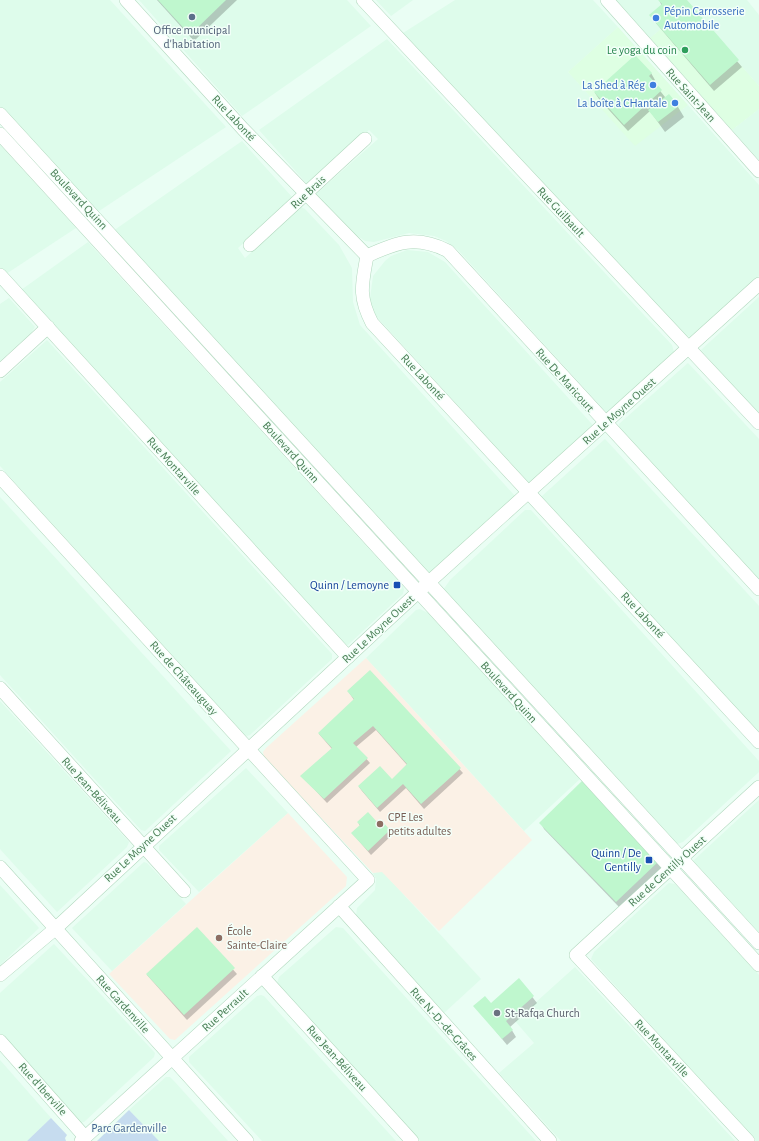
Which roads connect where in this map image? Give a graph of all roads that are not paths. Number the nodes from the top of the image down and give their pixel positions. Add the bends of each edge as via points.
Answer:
1 (126, 0) edge
2 (363, 0) edge
3 (607, 0) edge
4 (0, 114) edge
5 (0, 134) edge
6 (364, 139) dead end
7 (759, 171) edge
8 (306, 194) junction
9 (250, 245) dead end
10 (367, 256) junction
11 (0, 274) edge
12 (759, 284) edge
13 (48, 327) junction
14 (688, 348) junction
15 (0, 371) edge
16 (270, 408) junction
17 (259, 418) junction
18 (605, 423) junction
19 (759, 423) edge
20 (0, 477) edge
21 (530, 492) junction
22 (429, 582) junction
23 (759, 589) edge
24 (418, 592) junction
25 (348, 657) junction
26 (0, 688) edge
27 (759, 742) edge
28 (247, 748) junction
29 (759, 787) edge
30 (143, 846) junction
31 (681, 858) junction
32 (0, 867) edge
33 (670, 868) junction
34 (368, 880) joint
35 (184, 891) dead end
36 (339, 906) junction
37 (55, 928) junction
38 (759, 943) edge
39 (576, 955) joint
40 (759, 965) edge
41 (0, 975) edge
42 (262, 976) junction
43 (0, 1041) edge
44 (172, 1058) junction
45 (83, 1139) edge
46 (247, 1141) edge
47 (412, 1141) edge
48 (550, 1141) edge
49 (748, 1141) edge

1 - 8 street, Rue Labonté
2 - 14 street, Rue Guilbault
3 - 7 street, Rue Saint-Jean
4 - 16 street, Boulevard Quinn
5 - 17 street, Boulevard Quinn
6 - 8 street, Rue Brais
8 - 9 street, Rue Brais
8 - 10 street, Rue Labonté
10 - 18 street, Rue De Maricourt via 393,244 410,241 432,243 448,251
10 - 21 street, Rue Labonté via 362,286 363,307 372,323
11 - 13 street, Rue Montarville
12 - 14 street, Rue Le Moyne Ouest
13 - 15 street
13 - 25 street, Rue Montarville
14 - 18 street, Rue Le Moyne Ouest
14 - 19 street, Rue Guilbault
16 - 17 street, Boulevard Quinn
16 - 22 street, Boulevard Quinn
17 - 24 street, Boulevard Quinn
18 - 21 street, Rue Le Moyne Ouest
18 - 23 street, Rue De Maricourt
20 - 28 street, Rue de Châteauguay
21 - 22 street, Rue Le Moyne Ouest
21 - 27 street, Rue Labonté
22 - 24 street, Rue Le Moyne Ouest
22 - 31 street, Boulevard Quinn
24 - 25 street, Rue Le Moyne Ouest
24 - 33 street, Boulevard Quinn
25 - 28 street, Rue Le Moyne Ouest
26 - 30 street, Rue Jean-Béliveau
28 - 30 street, Rue Le Moyne Ouest
28 - 34 street, Rue de Châteauguay
29 - 31 street, Rue de Gentilly Ouest
30 - 35 street, Rue Jean-Béliveau
30 - 37 street, Rue Le Moyne Ouest
31 - 33 street, Rue de Gentilly Ouest
31 - 38 street, Boulevard Quinn
32 - 37 street, Rue Gardenville
33 - 39 street, Rue de Gentilly Ouest
33 - 40 street, Boulevard Quinn
34 - 36 street, Rue Perrault
36 - 42 street, Rue Perrault
36 - 48 street, Rue N.-D.-de-Grâces
37 - 41 street, Rue Le Moyne Ouest
37 - 44 street, Rue Gardenville
39 - 49 street, Rue Montarville
42 - 44 street, Rue Perrault
42 - 47 street, Rue Jean-Béliveau
43 - 45 street, Rue d'Iberville
44 - 45 street, Rue Perrault
44 - 46 street, Rue Gardenville

